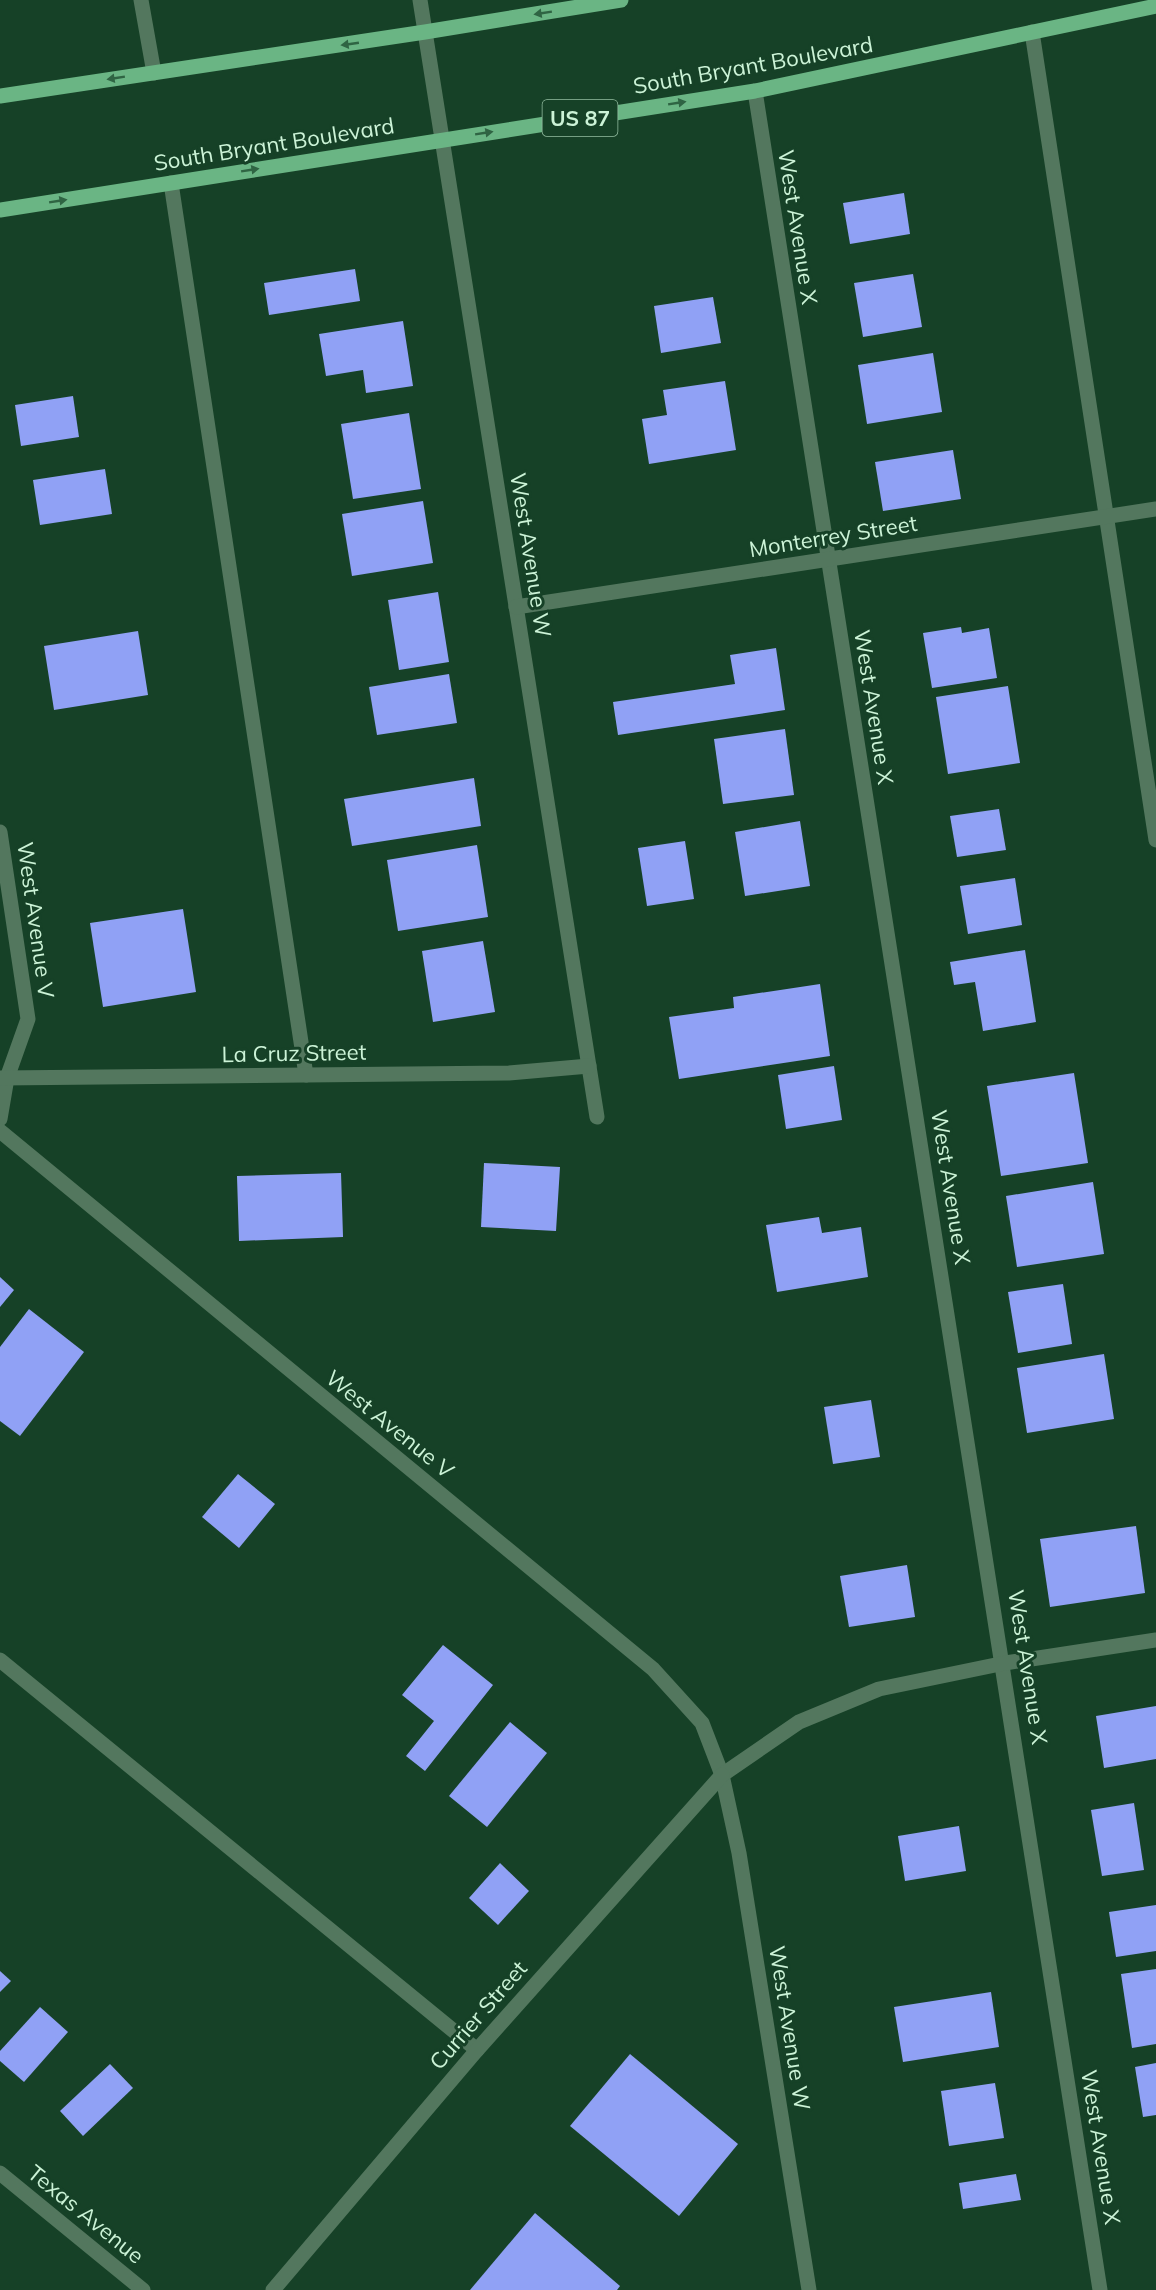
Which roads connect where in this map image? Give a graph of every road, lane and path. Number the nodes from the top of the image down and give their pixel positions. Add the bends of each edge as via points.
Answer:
1 (141, 0) edge
2 (420, 0) edge
3 (621, 0) edge
4 (1156, 6) edge
5 (425, 32) junction
6 (1032, 32) junction
7 (154, 73) junction
8 (755, 91) junction
9 (0, 96) edge
10 (442, 140) junction
11 (171, 183) junction
12 (0, 210) edge
13 (1156, 509) edge
14 (1107, 517) junction
15 (827, 560) junction
16 (516, 607) junction
17 (0, 832) edge
18 (1156, 840) edge
19 (589, 1066) junction
20 (306, 1075) junction
21 (4, 1078) edge
22 (597, 1117) dead end
23 (0, 1119) edge
24 (0, 1131) edge
25 (1156, 1640) edge
26 (0, 1660) edge
27 (1005, 1663) junction
28 (722, 1774) junction
29 (477, 2050) junction
30 (0, 2173) edge
31 (143, 2290) edge
32 (273, 2290) edge
33 (809, 2290) edge
34 (1100, 2290) edge

1 - 7 street
2 - 5 street, West Avenue W
3 -> 5 main road
4 - 6 main road, South Bryant Boulevard / US 87
5 -> 7 main road
5 - 10 street, West Avenue W
6 - 8 main road, South Bryant Boulevard / US 87
6 - 14 street
7 -> 9 main road
10 -> 8 main road, South Bryant Boulevard / US 87
8 - 15 street, West Avenue X
11 -> 10 main road, South Bryant Boulevard / US 87
10 - 16 street, West Avenue W
12 -> 11 main road, South Bryant Boulevard / US 87
11 - 20 street
13 - 14 street, Monterrey Street
14 - 15 street, Monterrey Street
14 - 18 street
15 - 16 street, Monterrey Street
15 - 27 street, West Avenue X
16 - 19 street, West Avenue W
17 - 21 street, West Avenue V via 28,1019
19 - 20 street, La Cruz Street via 509,1073
19 - 22 street, West Avenue W
20 - 21 street, La Cruz Street
21 - 23 street, West Avenue V
24 - 28 street, West Avenue V via 653,1669 702,1724
25 - 27 street, Currier Street
26 - 29 street
27 - 28 street, Currier Street via 879,1689 799,1722
27 - 34 street, West Avenue X
28 - 29 street, Currier Street
28 - 33 street, West Avenue W via 739,1854
29 - 32 street, Currier Street
30 - 31 street, Texas Avenue

